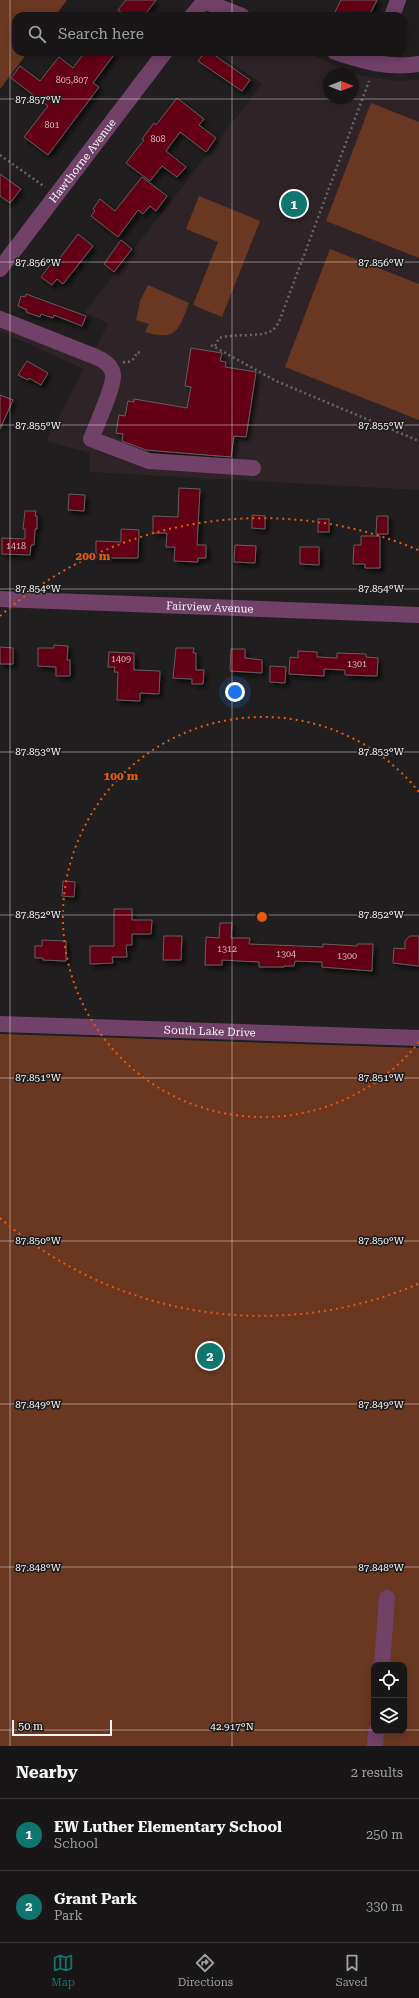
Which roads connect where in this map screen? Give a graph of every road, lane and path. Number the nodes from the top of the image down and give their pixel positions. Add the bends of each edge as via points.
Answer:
1 (204, 0) edge
2 (398, 0) edge
3 (195, 12) edge
4 (232, 12) edge
5 (394, 12) edge
6 (162, 56) edge
7 (376, 57) edge
8 (419, 64) edge
9 (369, 81) dead end
10 (0, 155) edge
11 (48, 190) dead end
12 (0, 269) edge
13 (0, 319) edge
14 (211, 345) dead end
15 (215, 346) junction
16 (419, 441) edge
17 (253, 468) dead end
18 (0, 599) edge
19 (419, 615) edge
20 (0, 1024) edge
21 (419, 1038) edge
22 (387, 1598) dead end
23 (382, 1662) edge
24 (376, 1734) edge
25 (375, 1746) edge

1 - 3 street
1 - 4 street
2 - 5 street
6 - 12 street, Hawthorne Avenue
7 - 8 street via 394,65
9 - 15 path via 279,322 273,330 263,333 219,338
10 - 11 path
13 - 17 street via 96,357 110,367 113,374 111,386 91,439 149,461
14 - 15 path
15 - 16 path via 276,382
18 - 19 street, Fairview Avenue
20 - 21 street, South Lake Drive
22 - 23 street
24 - 25 street

